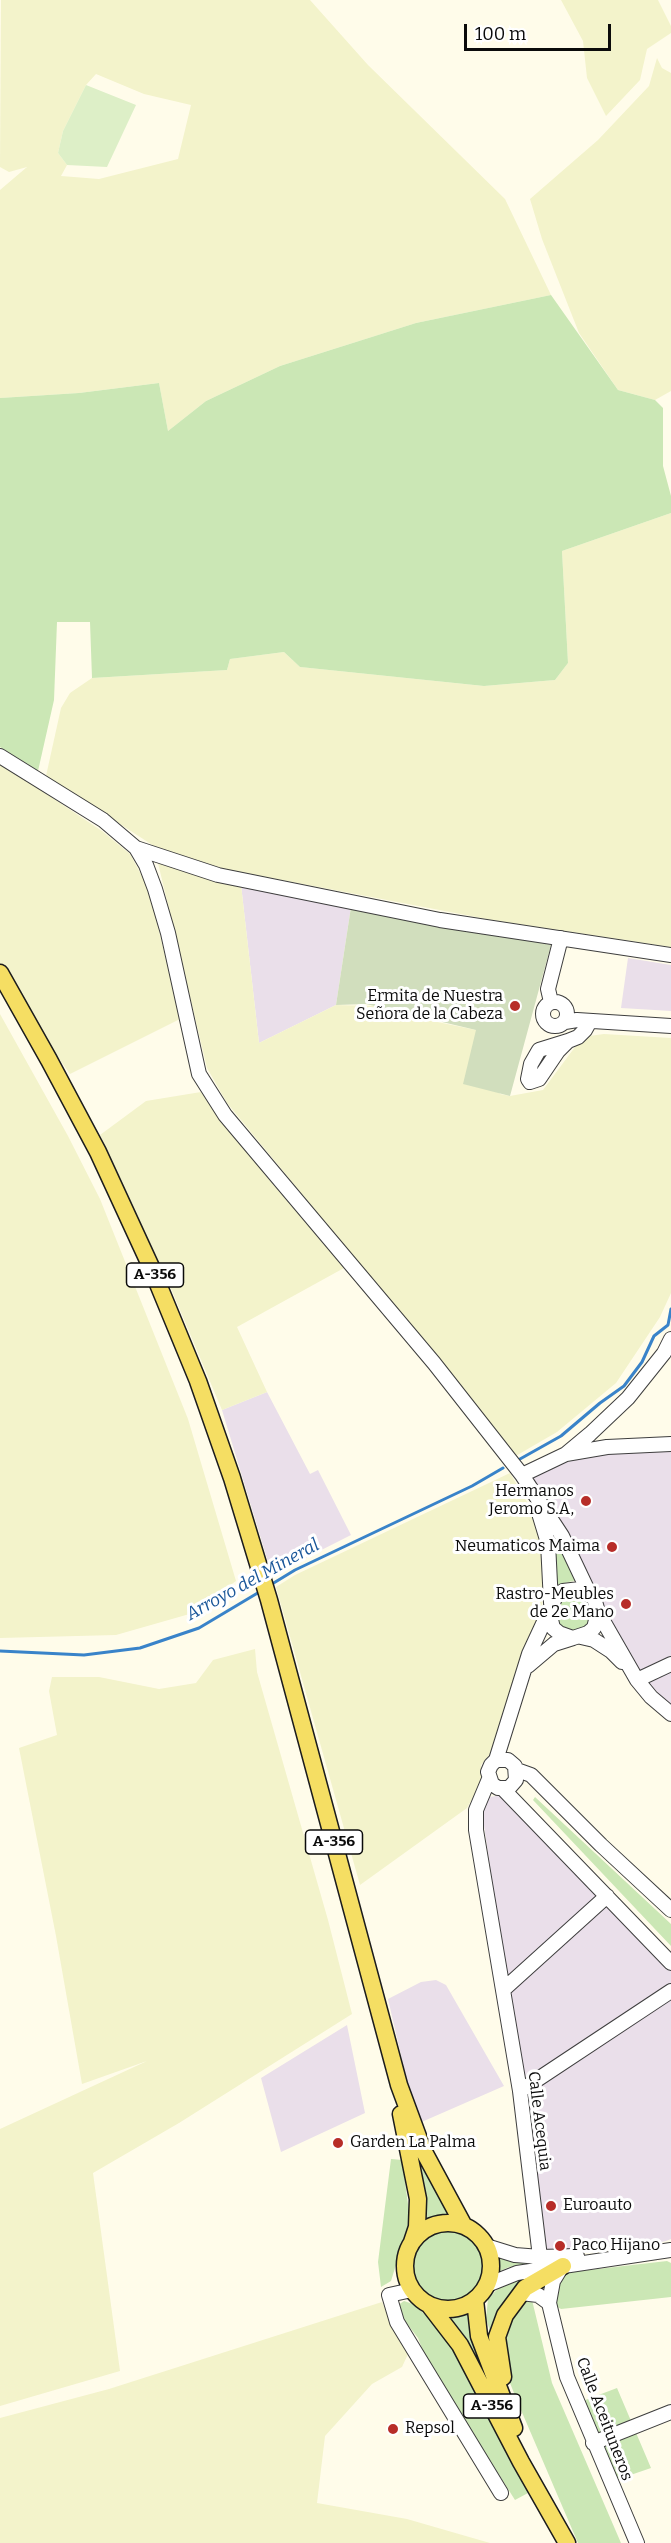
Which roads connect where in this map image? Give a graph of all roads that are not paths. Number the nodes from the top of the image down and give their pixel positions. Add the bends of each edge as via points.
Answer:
1 (0, 756) edge
2 (136, 848) junction
3 (561, 938) junction
4 (671, 955) edge
5 (0, 973) edge
6 (550, 1002) junction
7 (566, 1016) junction
8 (671, 1018) edge
9 (590, 1021) junction
10 (671, 1026) edge
11 (568, 1041) dead end
12 (671, 1339) edge
13 (603, 1422) junction
14 (671, 1444) edge
15 (607, 1447) junction
16 (566, 1454) junction
17 (522, 1475) junction
18 (530, 1489) junction
19 (590, 1595) junction
20 (550, 1607) junction
21 (598, 1612) junction
22 (577, 1638) junction
23 (671, 1664) edge
24 (526, 1667) junction
25 (634, 1676) junction
26 (671, 1714) edge
27 (507, 1763) junction
28 (501, 1785) junction
29 (555, 1800) junction
30 (607, 1896) junction
31 (671, 1910) edge
32 (671, 1963) edge
33 (503, 1990) junction
34 (671, 1991) edge
35 (399, 2085) junction
36 (520, 2091) junction
37 (464, 2226) junction
38 (412, 2242) junction
39 (486, 2246) junction
40 (664, 2254) edge
41 (540, 2257) junction
42 (563, 2266) junction
43 (487, 2285) junction
44 (412, 2290) junction
45 (521, 2293) junction
46 (475, 2300) junction
47 (549, 2303) junction
48 (430, 2306) junction
49 (671, 2412) edge
50 (593, 2443) junction
51 (521, 2444) junction
52 (501, 2493) dead end
53 (549, 2510) junction
54 (567, 2543) edge
55 (637, 2543) edge

1 - 2 street via 104,820
2 - 3 street via 218,875 440,920
2 - 17 street via 146,865 168,933 199,1074 225,1115
3 - 4 street
3 - 6 street via 548,988
5 - 35 main road, A-356 via 98,1152 202,1391 269,1600
6 - 7 street via 558,1002
6 - 7 street via 543,1011 546,1023 558,1026
7 - 8 street via 579,1013
7 - 9 street via 570,1020
9 - 10 street
9 - 11 street via 578,1037
12 - 13 street via 628,1398
13 - 15 street via 600,1434
13 - 16 street
14 - 15 street
15 - 16 street
16 - 17 street
17 - 18 street
18 - 19 street via 562,1536
18 - 20 street via 548,1543
19 - 20 street via 571,1588 563,1591
19 - 21 street
20 - 22 street via 553,1628
20 - 24 street
21 - 22 street via 594,1628
21 - 25 street
22 - 24 street via 554,1644
22 - 25 street via 594,1641 611,1652
23 - 25 street
24 - 27 street via 505,1728
25 - 26 street
27 - 28 street
27 - 28 street via 491,1765
27 - 29 street via 531,1774
28 - 29 street via 529,1785
28 - 30 street
28 - 33 street, Calle Acequia via 479,1802 476,1830
29 - 31 street
30 - 32 street
30 - 33 street
33 - 36 street, Calle Acequia
34 - 36 street
35 - 37 main road, A-356 via 423,2150
35 - 38 main road, A-356 via 400,2111 418,2199
36 - 41 street, Calle Acequia
37 - 38 main road via 435,2225
37 - 39 main road, A-356
38 - 44 main road, A-356 via 405,2266
39 - 41 street via 515,2255
39 - 43 main road via 491,2258
40 - 41 street
40 - 42 street
42 - 43 street via 516,2273
42 - 45 main road
42 - 47 street, Calle Aceituneros via 553,2281
43 - 46 main road
44 - 48 main road, A-356
44 - 52 street via 389,2295 396,2322
45 - 47 street via 538,2295
45 - 51 main road via 505,2315 497,2337 501,2371 517,2416
46 - 48 main road via 461,2307
46 - 51 main road, A-356 via 479,2336
47 - 50 street, Calle Aceituneros via 567,2377
48 - 53 main road, A-356 via 460,2345
49 - 50 street
50 - 55 street, Calle Aceituneros
51 - 53 main road, A-356
53 - 54 main road, A-356

